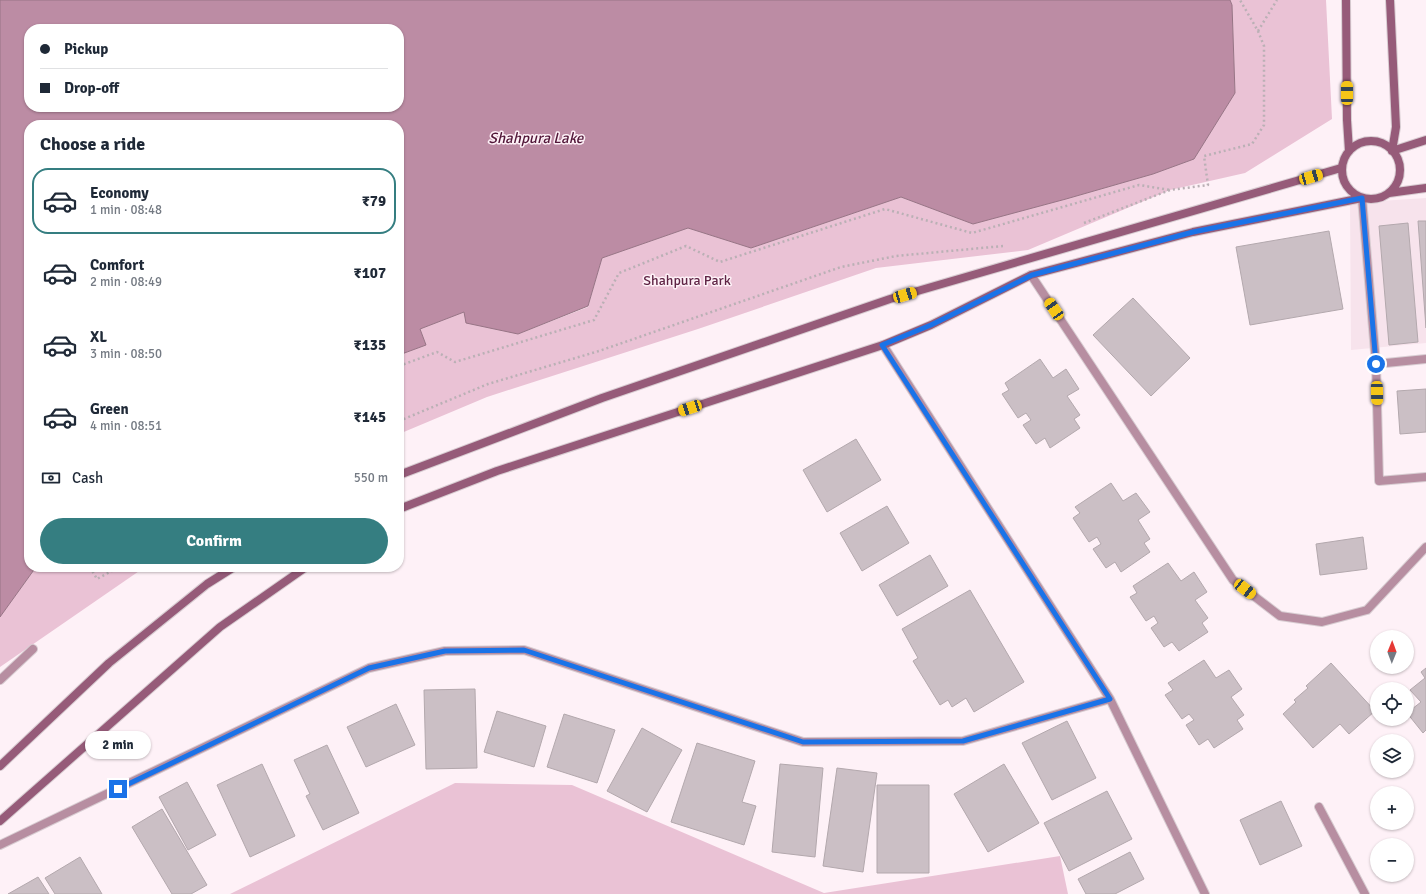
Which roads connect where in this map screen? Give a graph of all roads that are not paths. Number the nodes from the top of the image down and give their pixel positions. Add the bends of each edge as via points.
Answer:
1 (1346, 0) edge
2 (1390, 0) edge
3 (1426, 140) edge
4 (1349, 151) junction
5 (1392, 151) junction
6 (1342, 168) junction
7 (1426, 188) edge
8 (1389, 193) junction
9 (1362, 198) junction
10 (1032, 275) junction
11 (882, 345) junction
12 (1426, 359) edge
13 (1376, 364) junction
14 (404, 473) edge
15 (1426, 476) edge
16 (404, 507) edge
17 (1426, 547) edge
18 (226, 572) edge
19 (299, 572) edge
20 (33, 649) dead end
21 (0, 680) edge
22 (1110, 699) junction
23 (0, 766) edge
24 (1319, 807) dead end
25 (0, 821) edge
26 (0, 845) edge
27 (1205, 894) edge
28 (1365, 894) edge

1 - 4 street
2 - 5 street via 1396,127
3 - 5 street
4 - 5 street via 1366,142 1385,145
4 - 6 street
5 - 8 street via 1400,172 1395,186
6 - 9 street via 1342,178 1347,187 1353,194
6 - 14 street via 890,299 602,398
7 - 8 street
8 - 9 street via 1381,198
9 - 10 street via 1193,232
9 - 13 street
10 - 11 street via 931,325
10 - 17 street via 1233,580 1280,616 1322,622 1367,610
11 - 16 street via 496,471
11 - 22 street
12 - 13 street
13 - 15 street via 1379,481
18 - 23 street via 207,584 109,662
19 - 25 street via 220,627
20 - 21 street
22 - 26 street via 963,741 803,742 524,650 445,651 369,668
22 - 27 street
24 - 28 street

